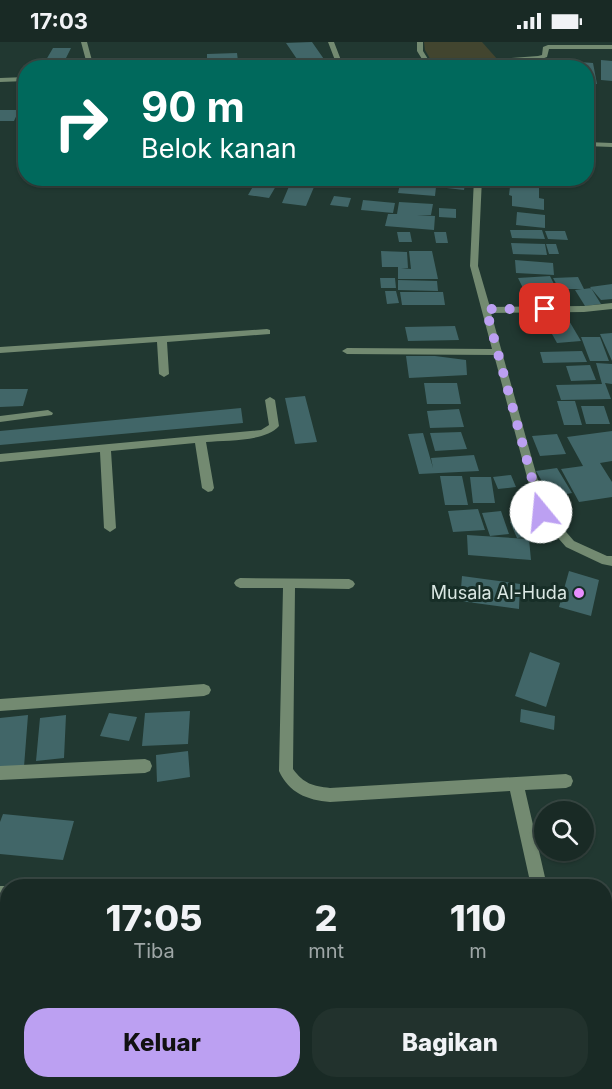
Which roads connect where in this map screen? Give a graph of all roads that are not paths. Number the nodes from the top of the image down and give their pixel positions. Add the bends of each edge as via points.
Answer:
1 (84, 42) edge
2 (331, 42) edge
3 (420, 42) edge
4 (612, 47) edge
5 (89, 60) edge
6 (338, 60) edge
7 (426, 60) edge
8 (515, 60) edge
9 (18, 79) edge
10 (0, 80) edge
11 (594, 144) edge
12 (612, 145) edge
13 (478, 186) edge
14 (612, 306) edge
15 (486, 309) junction
16 (267, 332) dead end
17 (162, 341) junction
18 (0, 350) edge
19 (347, 351) dead end
20 (497, 352) junction
21 (164, 374) dead end
22 (270, 400) dead end
23 (48, 413) dead end
24 (0, 419) edge
25 (200, 440) junction
26 (105, 448) junction
27 (0, 458) edge
28 (208, 488) dead end
29 (110, 528) dead end
30 (612, 561) edge
31 (240, 583) dead end
32 (289, 583) junction
33 (349, 584) dead end
34 (204, 690) dead end
35 (0, 705) edge
36 (145, 766) dead end
37 (0, 773) edge
38 (566, 781) dead end
39 (516, 784) junction
40 (537, 879) edge

1 - 5 street
2 - 6 street
3 - 7 street
4 - 8 street via 548,47 545,56
9 - 10 street
11 - 12 street
13 - 15 street via 474,266
14 - 15 street
15 - 20 street
16 - 17 street
17 - 18 street
17 - 21 street
19 - 20 street
20 - 30 street via 541,512 570,544
22 - 25 street via 274,426 270,430 257,435
23 - 24 street
25 - 26 street
25 - 28 street
26 - 27 street
26 - 29 street
31 - 32 street
32 - 33 street
32 - 39 street via 285,771 296,786 309,793 330,795
34 - 35 street
36 - 37 street
38 - 39 street
39 - 40 street

